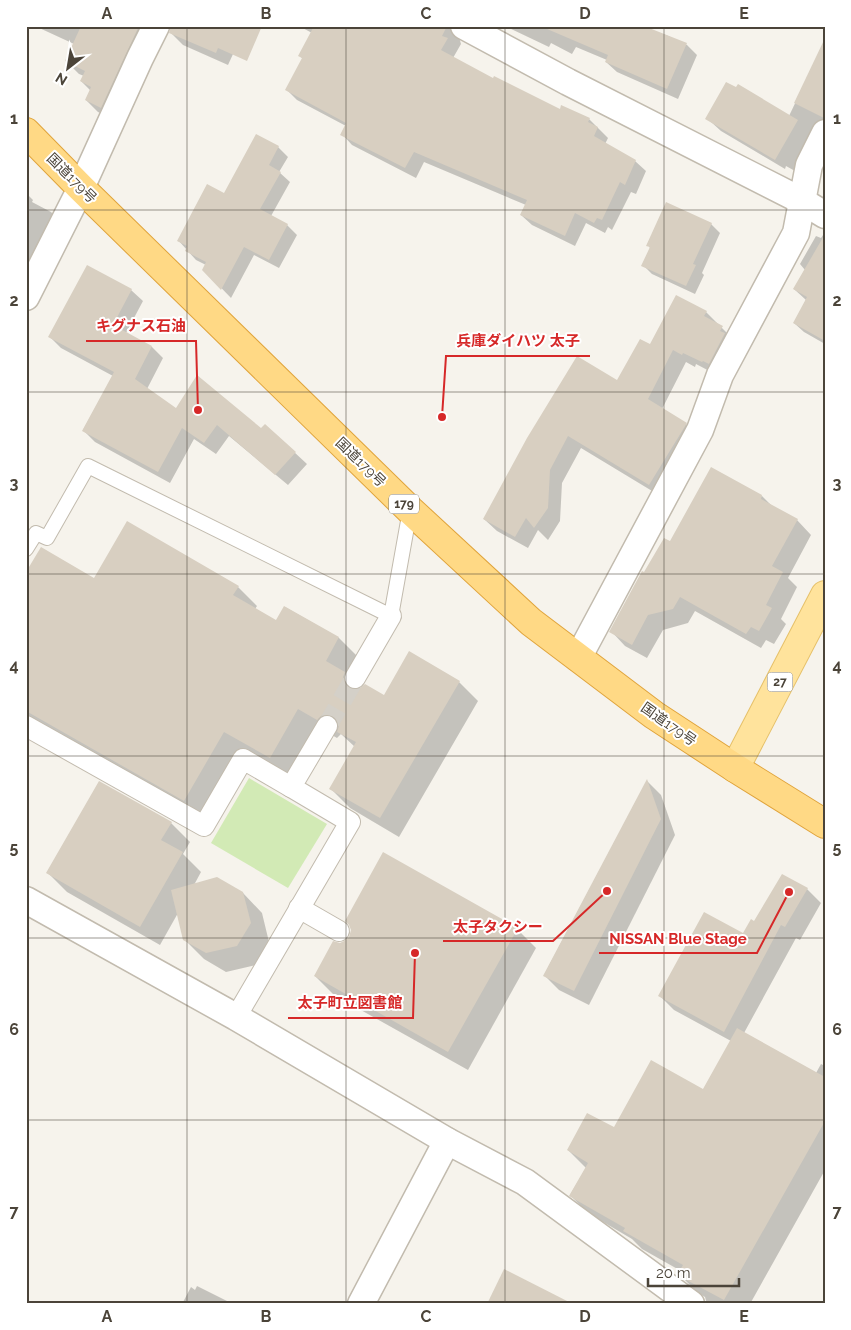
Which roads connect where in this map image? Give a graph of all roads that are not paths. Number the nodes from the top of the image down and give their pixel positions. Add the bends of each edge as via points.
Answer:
1 (156, 26) edge
2 (464, 26) edge
3 (26, 132) edge
4 (825, 133) edge
5 (82, 188) junction
6 (802, 202) junction
7 (825, 215) edge
8 (26, 297) edge
9 (410, 510) junction
10 (26, 549) edge
11 (825, 596) edge
12 (391, 616) junction
13 (578, 658) junction
14 (355, 678) tunnel mouth
15 (26, 726) edge
16 (327, 726) tunnel mouth
17 (735, 768) junction
18 (291, 787) junction
19 (825, 824) edge
20 (26, 900) edge
21 (299, 908) junction
22 (339, 931) dead end
23 (236, 1017) junction
24 (447, 1142) junction
25 (361, 1304) edge
26 (691, 1304) edge

1 - 5 street
2 - 6 street
3 - 5 highway, 国道179号 / 179
4 - 6 street via 809,165
5 - 8 street
5 - 9 highway, 国道179号 / 179
6 - 7 street
6 - 13 street via 796,233 720,376 700,430
9 - 12 lane
9 - 13 highway, 国道179号 / 179 via 531,622
10 - 12 lane via 36,533 47,538 88,466
11 - 17 main road, 27
12 - 14 street
13 - 17 highway, 国道179号 / 179 via 654,715
15 - 18 street via 204,826 243,759
16 - 18 street
17 - 19 highway, 国道179号 / 179
18 - 21 street via 350,822
20 - 23 street
21 - 22 street
21 - 23 street
23 - 24 street
24 - 25 street
24 - 26 street via 525,1182

